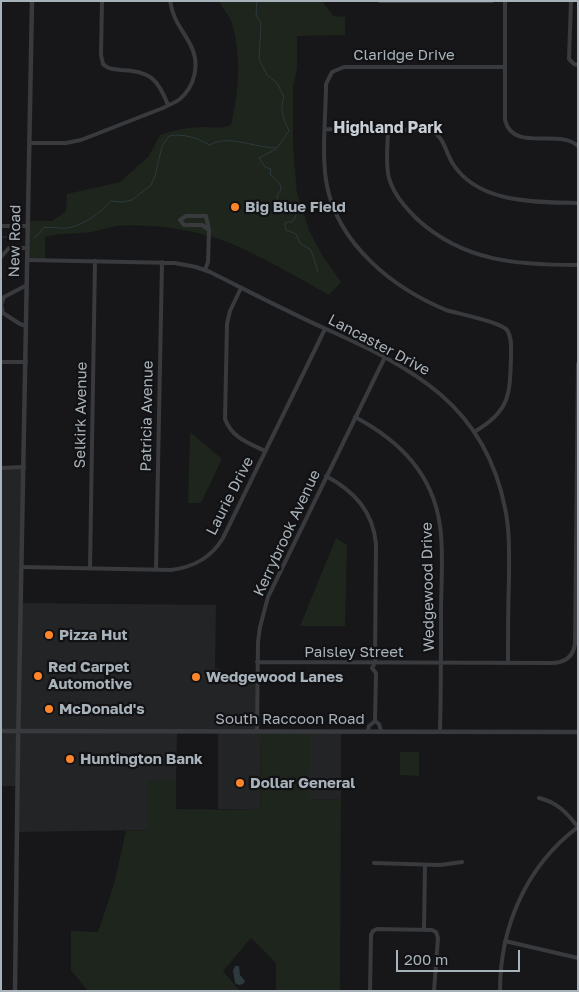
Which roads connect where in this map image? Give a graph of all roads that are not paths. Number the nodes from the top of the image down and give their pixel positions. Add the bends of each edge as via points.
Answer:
1 (32, 1) edge
2 (102, 1) edge
3 (170, 1) edge
4 (380, 1) edge
5 (433, 1) edge
6 (492, 1) edge
7 (505, 1) edge
8 (571, 1) edge
9 (578, 65) edge
10 (505, 67) junction
11 (168, 104) junction
12 (326, 129) junction
13 (388, 129) junction
14 (30, 143) junction
15 (578, 146) edge
16 (578, 203) edge
17 (1, 226) edge
18 (28, 226) junction
19 (209, 230) junction
20 (28, 248) junction
21 (1, 257) edge
22 (28, 260) junction
23 (95, 261) junction
24 (162, 262) junction
25 (578, 265) edge
26 (205, 270) junction
27 (27, 285) junction
28 (242, 288) junction
29 (26, 326) junction
30 (325, 329) junction
31 (385, 357) junction
32 (1, 362) edge
33 (26, 362) junction
34 (578, 364) edge
35 (355, 417) junction
36 (474, 432) junction
37 (265, 451) junction
38 (1, 468) edge
39 (24, 468) junction
40 (326, 476) junction
41 (577, 543) edge
42 (22, 567) junction
43 (90, 568) junction
44 (156, 570) junction
45 (257, 662) junction
46 (374, 663) junction
47 (441, 663) junction
48 (508, 663) junction
49 (378, 670) junction
50 (375, 720) junction
51 (19, 730) junction
52 (1, 731) edge
53 (257, 731) junction
54 (368, 731) junction
55 (381, 731) junction
56 (440, 731) junction
57 (578, 732) edge
58 (539, 798) dead end
59 (578, 827) edge
60 (462, 862) dead end
61 (374, 864) dead end
62 (425, 865) junction
63 (424, 929) junction
64 (505, 941) junction
65 (578, 958) edge
66 (15, 991) edge
67 (370, 991) edge
68 (434, 991) edge
69 (500, 991) edge

1 - 14 street, New Road
2 - 11 street via 103,64 113,70 136,70 146,74 158,84
3 - 11 street via 177,25 192,49 195,66 188,90
4 - 5 street
5 - 6 street
7 - 10 street
8 - 9 street via 569,59
10 - 12 street, Claridge Drive via 340,67 327,79
10 - 15 street via 505,120 509,130 515,135 565,140
11 - 14 street via 81,140
12 - 13 street
12 - 36 street, Claridge Drive via 325,176 330,198 340,223 360,250 389,277 420,297 450,311 502,326 508,331 511,340 507,398 495,417
13 - 16 street via 433,131 442,140 456,169 472,183 492,193 525,201
13 - 25 street via 388,169 392,187 405,206 435,234 492,259
14 - 18 street, New Road
17 - 18 street
18 - 20 street, New Road
19 - 19 street via 202,225 184,225 180,220 186,216 206,216
19 - 26 street
20 - 21 street via 8,248
20 - 22 street, New Road
22 - 23 street, Lancaster Drive
22 - 27 street, New Road
23 - 24 street, Lancaster Drive
23 - 43 street, Selkirk Avenue
24 - 26 street, Lancaster Drive
24 - 44 street, Patricia Avenue
26 - 28 street, Lancaster Drive
27 - 29 street, New Road
27 - 29 street via 4,297 1,305 3,313
28 - 30 street, Lancaster Drive
28 - 37 street via 227,324 225,419 236,436
29 - 33 street, New Road
30 - 31 street, Lancaster Drive
30 - 37 street, Laurie Drive
31 - 35 street, Kerrybrook Avenue
31 - 36 street, Lancaster Drive via 436,390
32 - 33 street
33 - 39 street, New Road
34 - 41 street
35 - 40 street, Kerrybrook Avenue
35 - 47 street, Wedgewood Drive via 382,432 404,452 422,475 434,500 442,540
36 - 48 street, Lancaster Drive via 496,475 507,520
37 - 44 street, Laurie Drive via 215,549 201,561 187,567
38 - 39 street
39 - 42 street, New Road
40 - 45 street, Kerrybrook Avenue via 268,597 260,627
40 - 46 street via 356,497 373,528 376,544
41 - 48 street, Paisley Street via 575,644 570,657 557,663
42 - 43 street, Laurie Drive
42 - 51 street, New Road
43 - 44 street, Laurie Drive
45 - 46 street, Paisley Street
45 - 53 street, Kerrybrook Avenue
46 - 47 street, Paisley Street
46 - 49 street via 378,664
46 - 49 street via 372,668
47 - 48 street, Paisley Street
47 - 56 street, Wedgewood Drive
49 - 50 street
50 - 54 street
50 - 55 street
51 - 52 street, South Raccoon Road
51 - 53 street, South Raccoon Road
51 - 66 street, New Road
53 - 54 street, South Raccoon Road
54 - 55 street, South Raccoon Road
55 - 56 street, South Raccoon Road
56 - 57 street, South Raccoon Road
58 - 59 street via 560,807
59 - 64 street via 549,853 527,884 513,912
60 - 62 street
61 - 62 street
62 - 63 street
63 - 67 street via 373,931
63 - 68 street via 434,930 438,935
64 - 65 street
64 - 69 street

